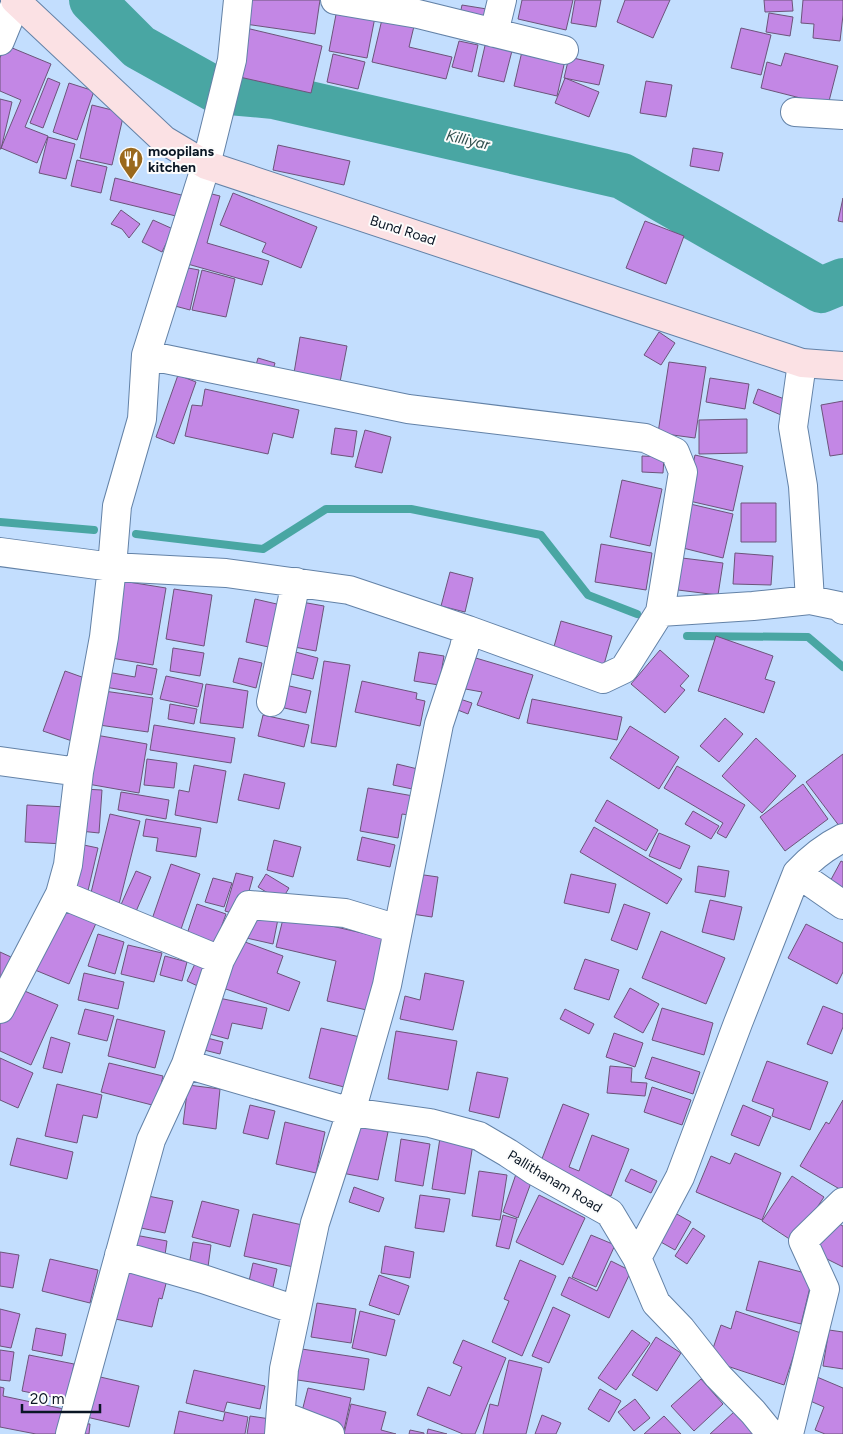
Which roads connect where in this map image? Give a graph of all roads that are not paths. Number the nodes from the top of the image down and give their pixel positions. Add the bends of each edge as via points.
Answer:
1 (238, 0) edge
2 (334, 0) edge
3 (502, 0) edge
4 (16, 1) edge
5 (494, 33) junction
6 (0, 41) edge
7 (564, 50) dead end
8 (796, 112) dead end
9 (843, 116) edge
10 (206, 165) junction
11 (146, 355) junction
12 (802, 363) junction
13 (843, 366) edge
14 (0, 552) edge
15 (112, 567) junction
16 (296, 582) junction
17 (810, 600) junction
18 (843, 610) edge
19 (660, 612) junction
20 (468, 630) junction
21 (271, 702) dead end
22 (0, 761) edge
23 (79, 772) junction
24 (843, 838) edge
25 (798, 873) junction
26 (60, 894) junction
27 (843, 905) edge
28 (398, 929) junction
29 (220, 960) junction
30 (0, 1009) edge
31 (186, 1064) junction
32 (351, 1112) junction
33 (843, 1202) edge
34 (119, 1255) junction
35 (637, 1258) junction
36 (296, 1310) junction
37 (280, 1425) edge
38 (70, 1434) edge
39 (330, 1434) edge
40 (771, 1434) edge
41 (789, 1434) edge

1 - 10 street via 232,60
2 - 5 street via 418,14
3 - 5 street
4 - 6 street
4 - 10 street, Bund Road via 164,140
5 - 7 street
8 - 9 street
10 - 11 street
10 - 12 street, Bund Road
11 - 15 street via 142,419 117,506
11 - 19 street via 408,409 644,438 675,452 683,472
12 - 13 street, Bund Road
12 - 17 street via 793,427 803,486
14 - 15 street
15 - 16 street via 226,573
15 - 23 street via 104,637
16 - 20 street via 349,590
16 - 21 street
17 - 18 street via 839,606
17 - 19 street
19 - 20 street via 624,669 602,679
20 - 28 street via 440,724
22 - 23 street
23 - 26 street via 68,865
24 - 25 street via 810,859
25 - 27 street
25 - 35 street via 680,1177
26 - 29 street
26 - 30 street
28 - 29 street via 345,913 249,905
28 - 32 street via 387,985
29 - 31 street
31 - 32 street, Pallithanam Road
31 - 34 street via 151,1140
32 - 35 street, Pallithanam Road via 430,1122 479,1136 610,1213
32 - 36 street via 315,1223
33 - 41 street via 803,1241 825,1289
34 - 36 street
34 - 38 street
35 - 40 street, Pallithanam Road via 656,1303
36 - 37 street via 284,1369
37 - 39 street

